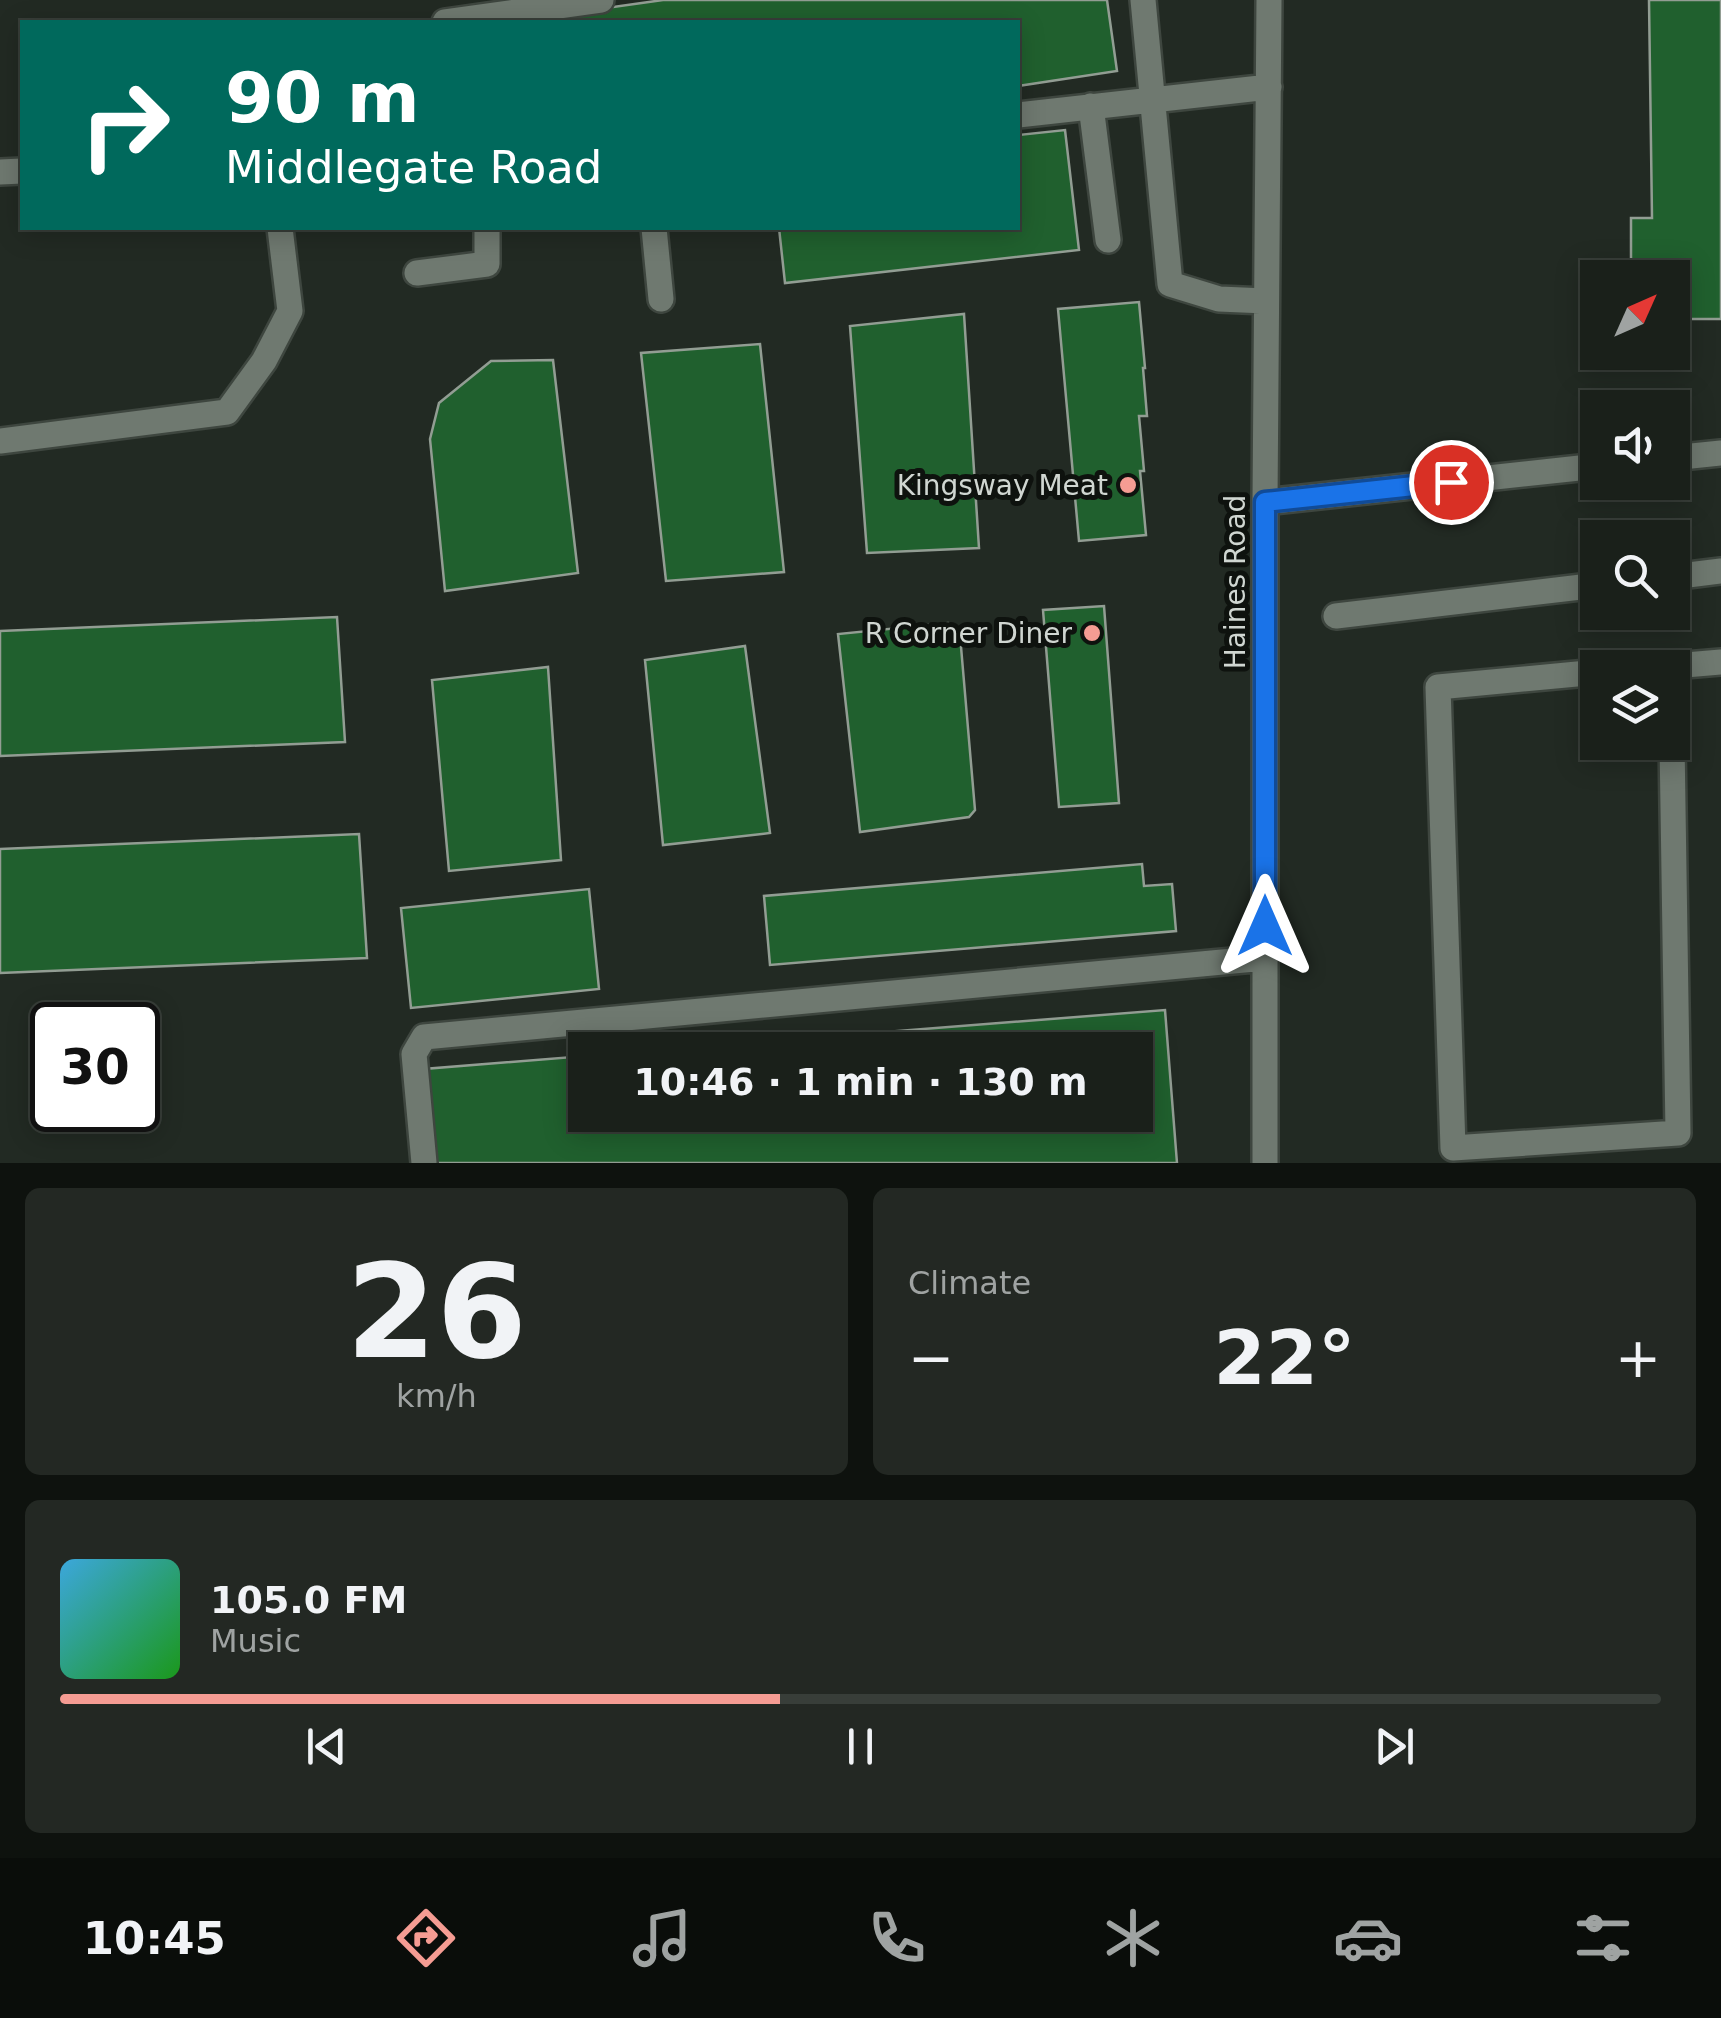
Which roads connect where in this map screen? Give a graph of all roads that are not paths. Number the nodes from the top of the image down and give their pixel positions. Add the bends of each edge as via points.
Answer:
1 (601, 0) edge
2 (1143, 0) edge
3 (1269, 0) edge
4 (459, 20) edge
5 (1268, 87) junction
6 (1153, 100) junction
7 (1090, 106) junction
8 (1020, 115) edge
9 (280, 230) edge
10 (487, 230) edge
11 (654, 230) edge
12 (1108, 240) dead end
13 (416, 272) dead end
14 (661, 299) dead end
15 (1266, 301) junction
16 (0, 441) edge
17 (1721, 452) edge
18 (1690, 456) edge
19 (1580, 468) edge
20 (1265, 502) junction
21 (1721, 571) edge
22 (1690, 574) edge
23 (1580, 587) edge
24 (1336, 616) dead end
25 (1721, 662) edge
26 (1690, 665) edge
27 (1580, 674) edge
28 (1672, 760) edge
29 (1266, 958) junction
30 (424, 1163) edge
31 (1266, 1163) edge

1 - 4 street
2 - 6 street
3 - 5 street, Haines Road
5 - 6 street
5 - 15 street, Haines Road
6 - 7 street
6 - 15 street via 1170,284 1219,299
7 - 8 street
7 - 12 street
9 - 16 street via 290,311 227,412
10 - 13 street via 487,264
11 - 14 street
15 - 20 street, Haines Road
17 - 18 street
19 - 20 street
20 - 29 street, Haines Road
21 - 22 street
23 - 24 street
25 - 26 street
27 - 28 street via 1438,687 1453,1148 1678,1133
29 - 30 street via 424,1037 414,1054
29 - 31 street, Haines Road

